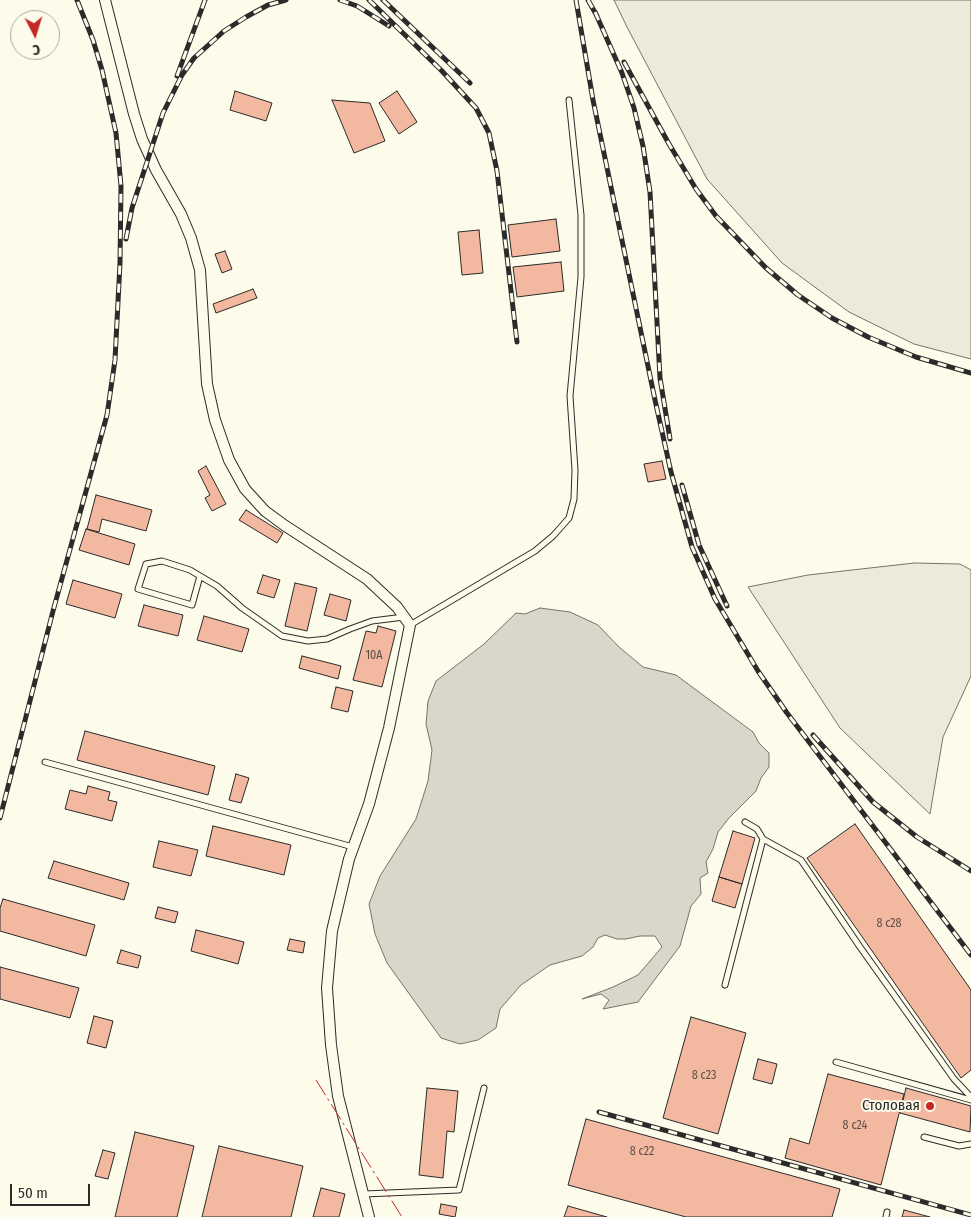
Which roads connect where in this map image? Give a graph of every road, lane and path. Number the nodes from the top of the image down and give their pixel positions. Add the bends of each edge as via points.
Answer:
1 (105, 0) edge
2 (570, 100) dead end
3 (200, 576) junction
4 (407, 621) junction
5 (45, 762) dead end
6 (745, 822) dead end
7 (763, 839) junction
8 (354, 847) junction
9 (725, 984) dead end
10 (836, 1062) dead end
11 (484, 1088) dead end
12 (971, 1099) edge
13 (924, 1137) dead end
14 (971, 1144) edge
15 (363, 1194) junction
16 (369, 1217) edge

1 - 4 street via 142,139 181,214 200,270 207,384 229,460 245,489 265,511 367,578
2 - 4 lane via 582,277 570,396 575,470 574,499 569,518 535,551
3 - 3 lane via 162,561 146,564 138,589 192,604
3 - 4 lane via 282,636 308,642 327,639 372,622
4 - 8 street via 382,757
5 - 8 lane
6 - 7 lane via 757,829
7 - 9 lane
7 - 12 lane via 800,860 954,1080
8 - 15 street via 332,931 327,988 338,1096
10 - 12 lane
11 - 15 lane via 459,1190
13 - 14 lane via 959,1146
15 - 16 street

